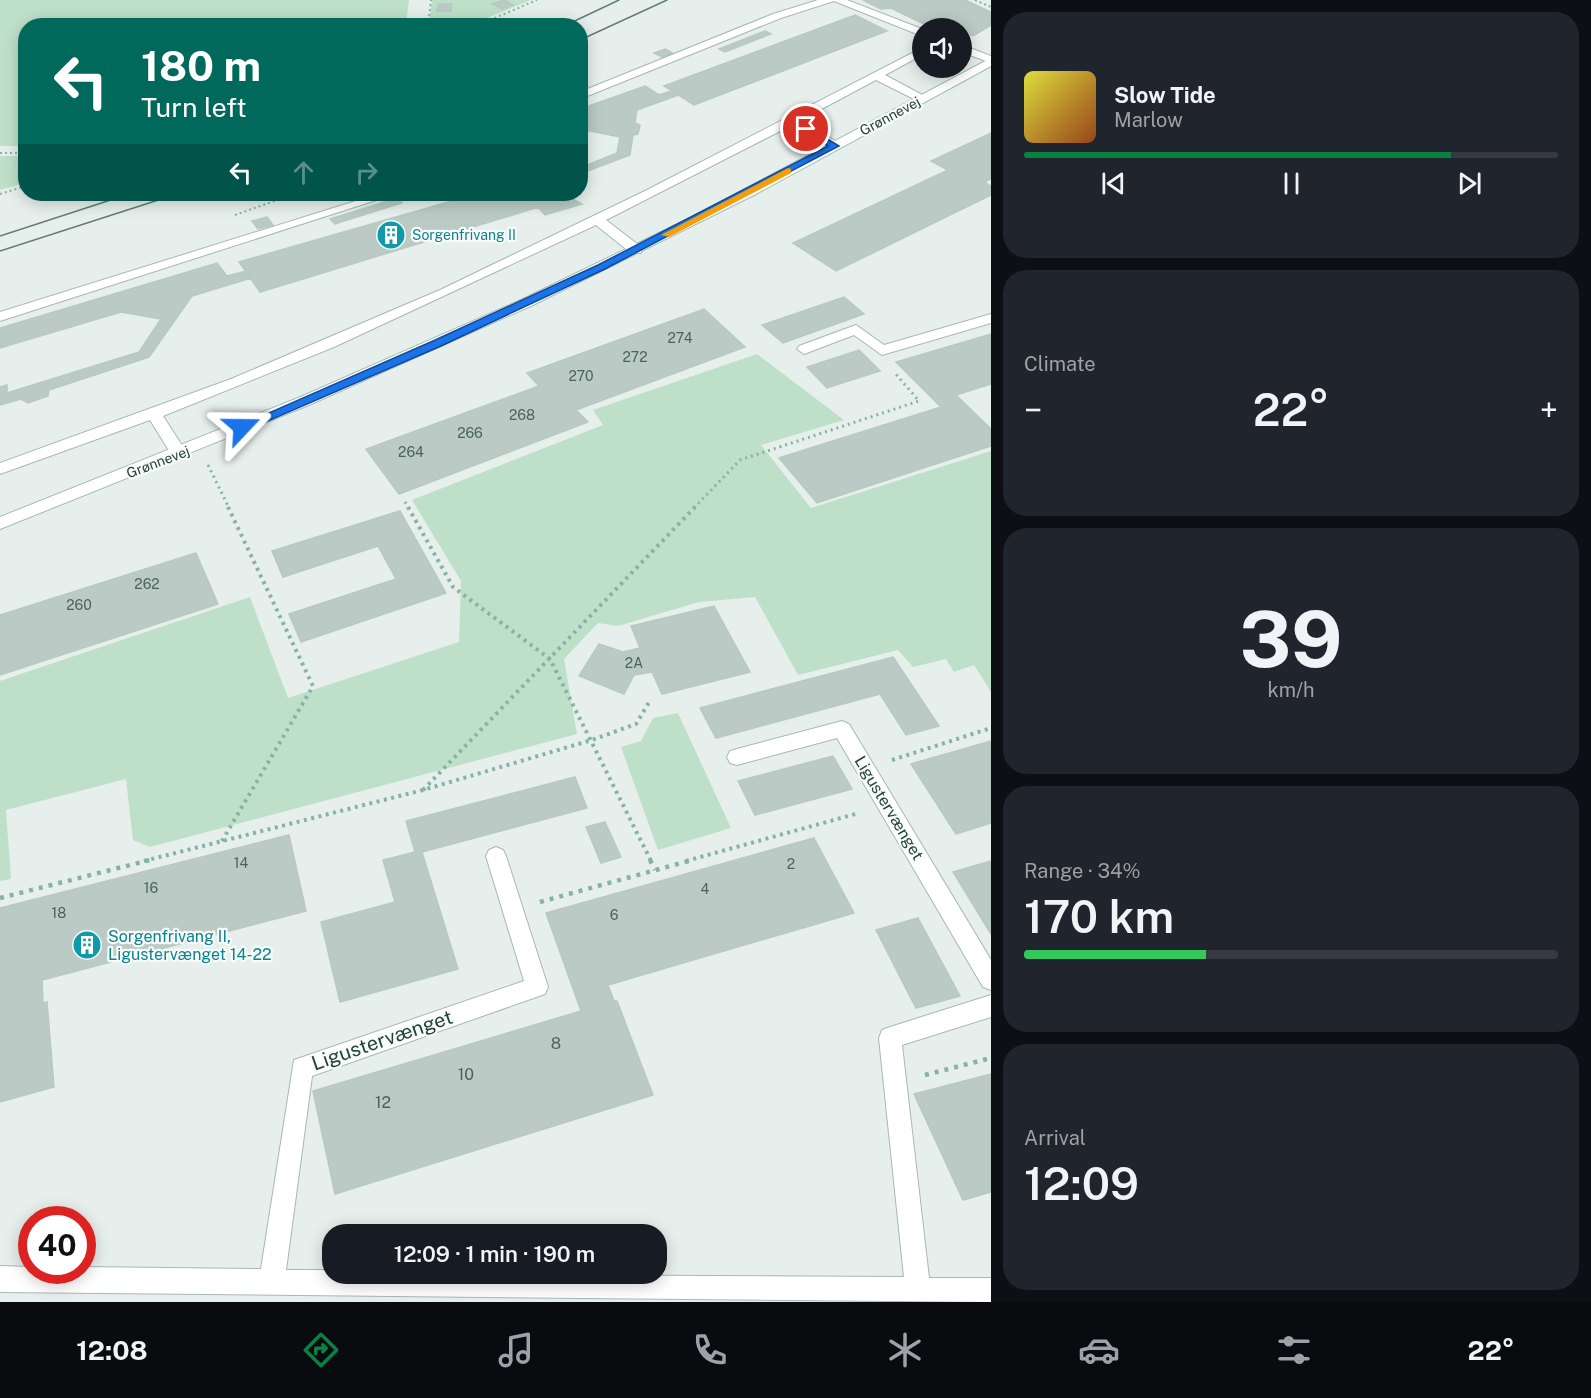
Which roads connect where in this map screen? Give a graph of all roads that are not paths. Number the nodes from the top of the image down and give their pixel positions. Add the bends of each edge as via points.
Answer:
1 (829, 0) edge
2 (838, 0) edge
3 (912, 29) edge
4 (972, 52) edge
5 (912, 57) edge
6 (991, 60) edge
7 (877, 76) junction
8 (588, 93) edge
9 (922, 99) junction
10 (791, 121) junction
11 (835, 146) junction
12 (367, 201) edge
13 (598, 221) junction
14 (636, 250) junction
15 (0, 317) edge
16 (991, 318) edge
17 (804, 349) dead end
18 (154, 414) junction
19 (179, 453) junction
20 (0, 470) edge
21 (0, 523) edge
22 (737, 757) dead end
23 (496, 856) dead end
24 (991, 980) edge
25 (991, 1006) edge
26 (0, 1279) edge
27 (272, 1282) junction
28 (918, 1290) junction
29 (991, 1291) edge
30 (743, 1295) edge

1 - 8 street via 777,16
2 - 3 street
4 - 6 street
5 - 7 street
6 - 9 street, Grønnevej
7 - 9 street
7 - 10 street
9 - 11 street, Grønnevej
10 - 11 street
10 - 13 street
11 - 14 street, Grønnevej
12 - 15 street
13 - 14 street
13 - 18 street via 374,325
14 - 19 street, Grønnevej via 437,344
16 - 17 street via 882,350 856,329
18 - 19 street
18 - 20 street
19 - 21 street, Grønnevej
22 - 24 street, Ligustervænget via 842,729
23 - 27 street, Ligustervænget via 537,987 302,1068
25 - 28 street via 891,1038
26 - 27 street
27 - 30 street
28 - 29 street
28 - 30 street

